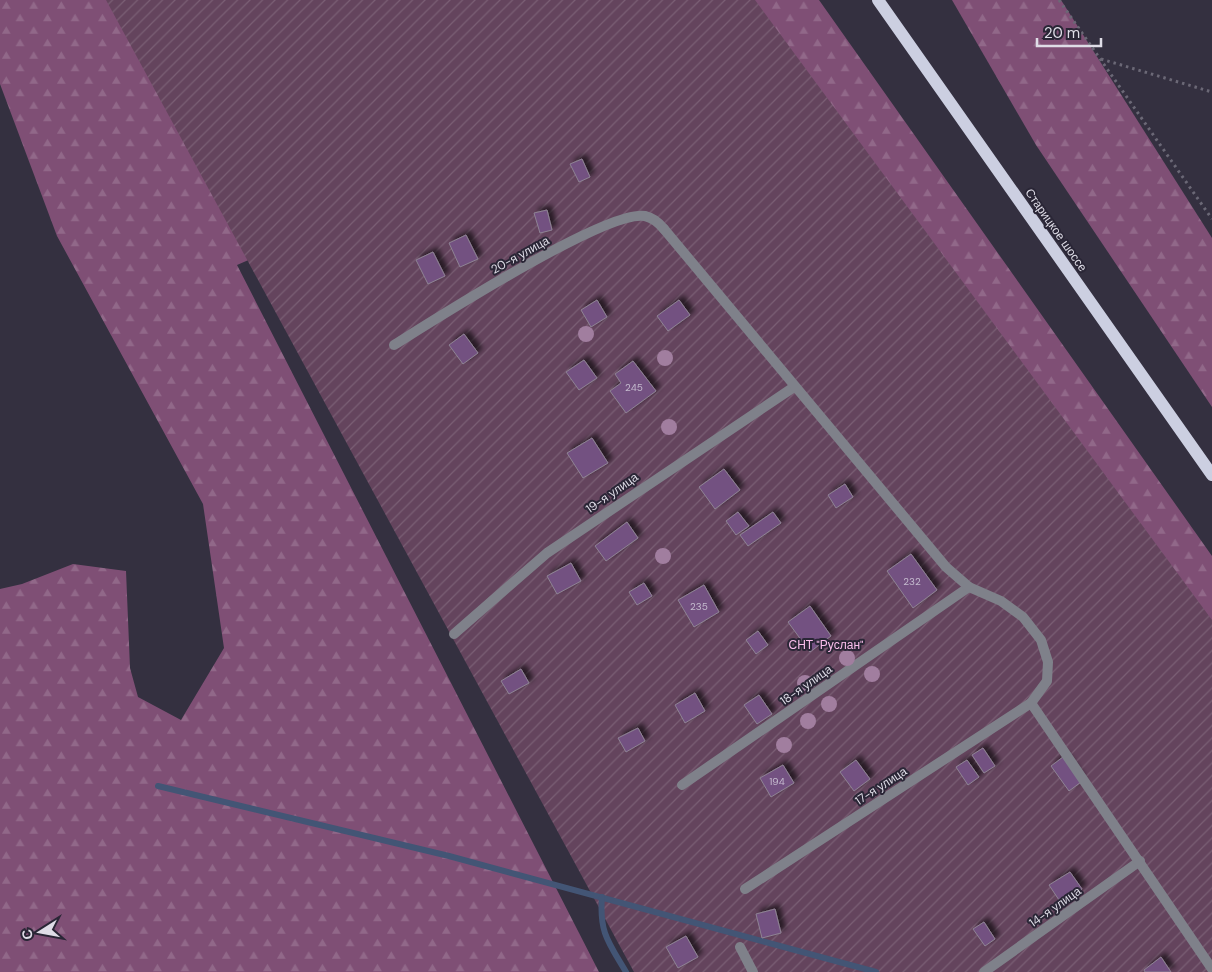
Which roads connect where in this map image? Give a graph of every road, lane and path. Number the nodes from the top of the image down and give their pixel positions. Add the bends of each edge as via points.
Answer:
1 (878, 0) edge
2 (1059, 0) edge
3 (1100, 59) junction
4 (1212, 92) edge
5 (1212, 219) edge
6 (394, 345) dead end
7 (794, 387) junction
8 (1212, 476) edge
9 (969, 587) junction
10 (454, 634) dead end
11 (1031, 703) junction
12 (682, 785) dead end
13 (1140, 861) junction
14 (745, 889) dead end
15 (740, 947) dead end
16 (1212, 969) edge
17 (753, 972) edge
18 (984, 972) edge

1 - 8 main road, Старицкое шоссе
2 - 3 path
3 - 4 path
3 - 5 path
6 - 7 street, 20-я улица via 575,239 621,220 644,216 656,220 664,229
7 - 9 street via 946,567
7 - 10 street, 19-я улица via 547,553
9 - 11 street via 1001,601 1023,617 1041,640 1048,662 1047,681
9 - 12 street, 18-я улица
11 - 13 street
11 - 14 street, 17-я улица
13 - 16 street
13 - 18 street, 14-я улица
15 - 17 street

